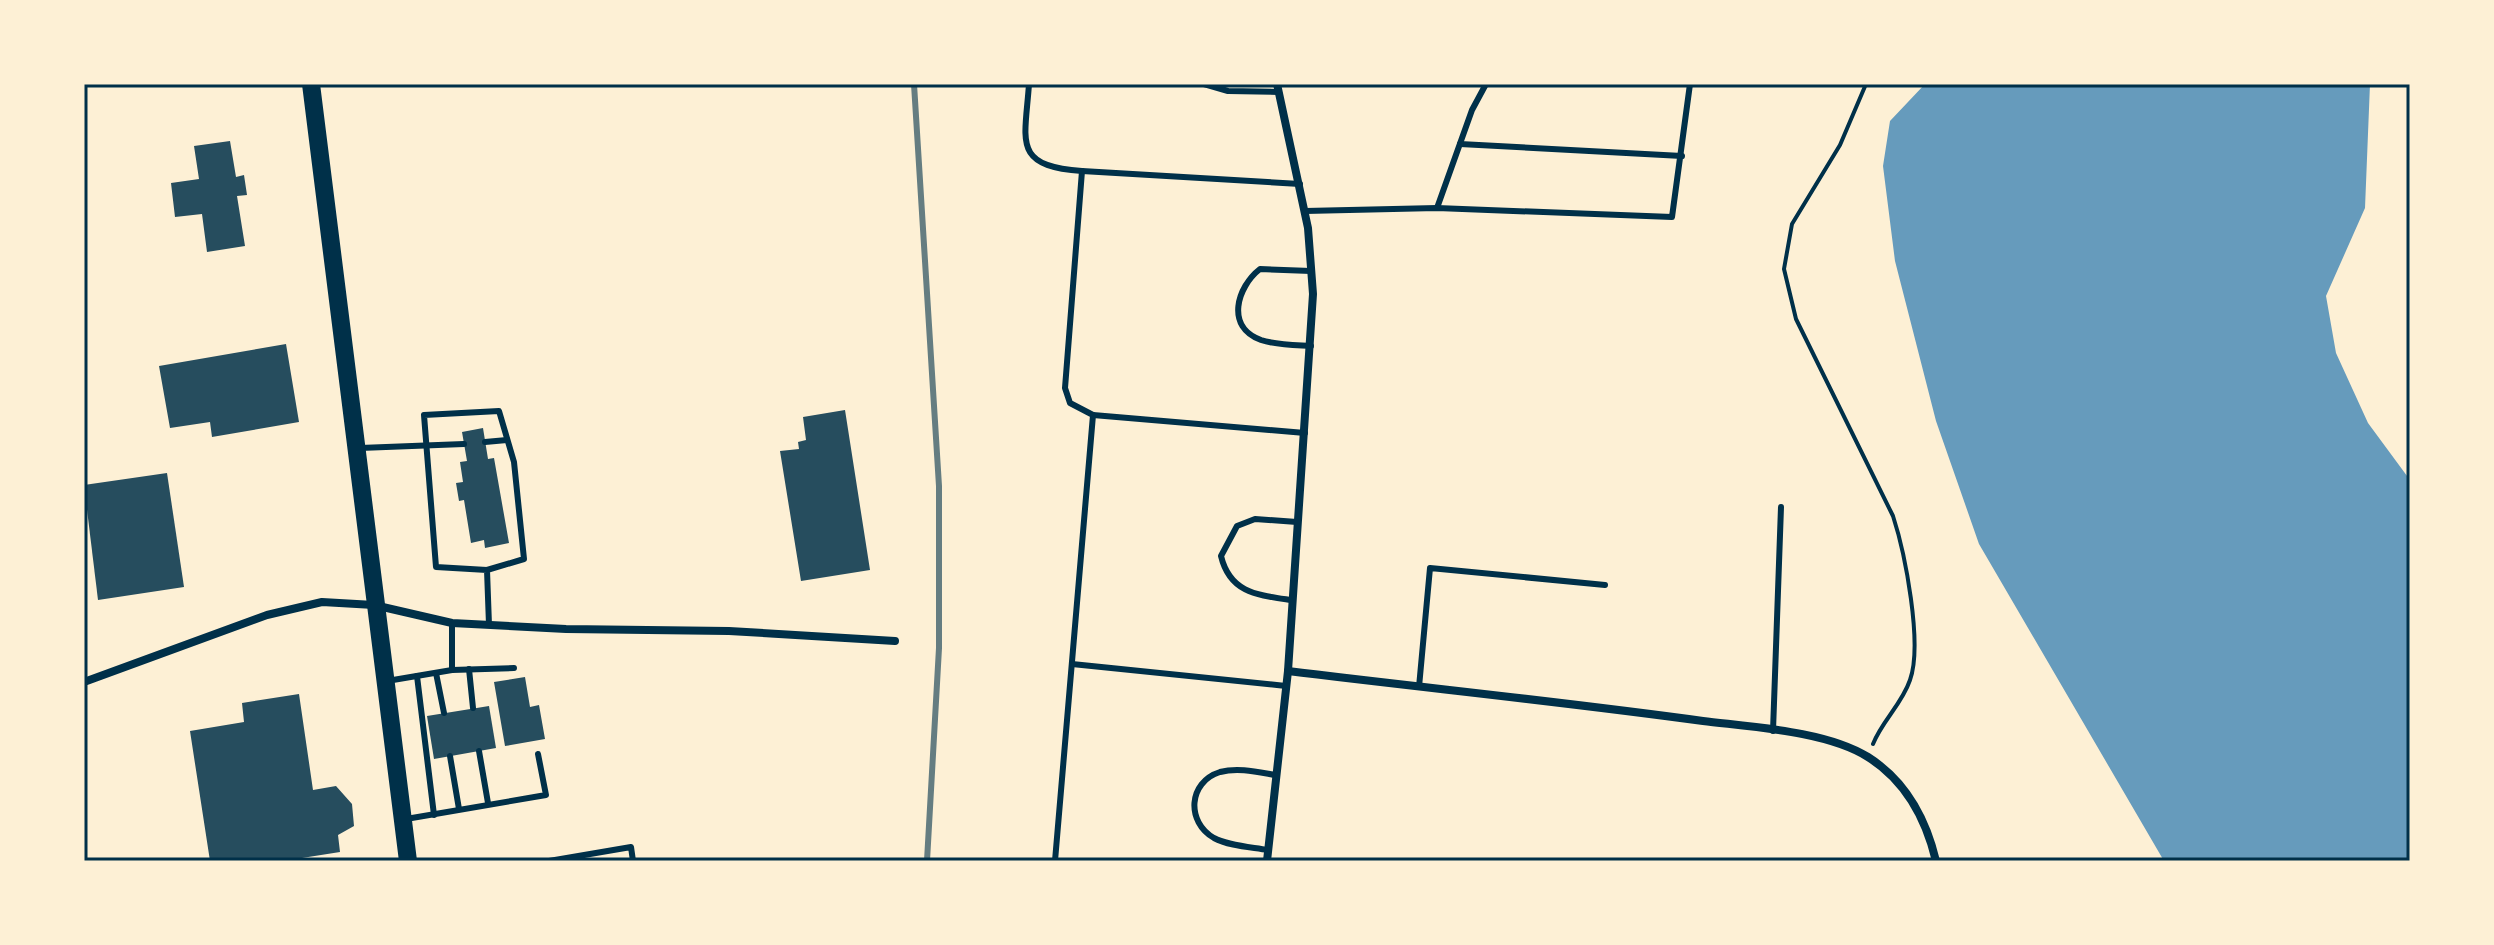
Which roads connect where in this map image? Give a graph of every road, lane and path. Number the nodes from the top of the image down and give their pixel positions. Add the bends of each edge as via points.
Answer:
1 (311, 84) edge
2 (1029, 84) edge
3 (1204, 84) edge
4 (1486, 84) edge
5 (1690, 84) edge
6 (1866, 84) edge
7 (1278, 88) edge
8 (1460, 144) junction
9 (1682, 156) junction
10 (1082, 171) junction
11 (1300, 184) junction
12 (1437, 208) junction
13 (1305, 211) junction
14 (1311, 271) junction
15 (1311, 346) junction
16 (1093, 415) junction
17 (1305, 433) junction
18 (507, 440) junction
19 (485, 442) dead end
20 (464, 444) dead end
21 (427, 445) junction
22 (356, 448) junction
23 (1781, 507) dead end
24 (1297, 522) junction
25 (487, 570) junction
26 (1605, 585) dead end
27 (1291, 600) junction
28 (374, 605) junction
29 (452, 623) junction
30 (489, 625) junction
31 (895, 641) dead end
32 (1072, 664) junction
33 (514, 668) dead end
34 (469, 669) junction
35 (452, 670) junction
36 (1288, 671) junction
37 (436, 673) junction
38 (417, 676) junction
39 (84, 682) edge
40 (384, 682) junction
41 (1286, 686) junction
42 (1419, 687) junction
43 (473, 708) dead end
44 (444, 713) dead end
45 (1773, 731) junction
46 (1874, 740) dead end
47 (479, 751) dead end
48 (538, 754) dead end
49 (450, 756) dead end
50 (1275, 775) junction
51 (488, 803) junction
52 (459, 809) junction
53 (434, 815) junction
54 (403, 820) junction
55 (1268, 850) junction
56 (408, 861) edge
57 (549, 861) edge
58 (633, 861) edge
59 (1055, 861) edge
60 (1267, 861) edge
61 (1936, 861) edge

1 - 22 highway
2 - 10 lane via 1029,154 1052,169
3 - 7 lane via 1228,91
4 - 8 lane
5 - 9 lane
6 - 46 path via 1840,145 1792,224 1784,269 1796,319 1903,545 1914,663 1901,701
7 - 11 street
8 - 9 lane
8 - 12 lane
9 - 12 lane via 1672,217
10 - 11 lane
10 - 16 lane via 1065,388 1070,403
11 - 13 street
12 - 13 lane
13 - 14 street
14 - 15 street
14 - 15 lane via 1260,269 1240,290 1237,304 1248,333 1262,340
15 - 17 street
16 - 17 lane
16 - 32 lane
17 - 24 street
18 - 19 lane
18 - 21 lane via 499,411 424,415
18 - 25 lane via 524,559
20 - 21 lane
21 - 22 lane
21 - 25 lane via 436,567
22 - 28 highway
23 - 45 lane
24 - 27 street
24 - 27 lane via 1255,519 1237,526 1221,556 1230,578 1250,595
25 - 30 lane
26 - 42 lane via 1430,568
27 - 36 street
28 - 29 street
28 - 39 street via 298,605
28 - 40 highway
29 - 30 street
29 - 35 lane
30 - 31 street
32 - 41 lane
32 - 59 lane
33 - 34 lane
34 - 35 lane
34 - 43 lane
35 - 37 lane
36 - 41 street
36 - 42 street
37 - 38 lane
37 - 44 lane
38 - 40 lane
38 - 53 lane
40 - 54 highway
41 - 50 street
42 - 45 street
45 - 61 street via 1827,741 1869,758 1892,776 1916,805
47 - 51 lane
48 - 51 lane via 546,795
49 - 52 lane
50 - 55 street
50 - 55 lane via 1219,772 1194,797 1194,814 1210,836
51 - 52 lane
52 - 53 lane
53 - 54 lane
54 - 56 highway
55 - 60 street
57 - 58 lane via 631,847

